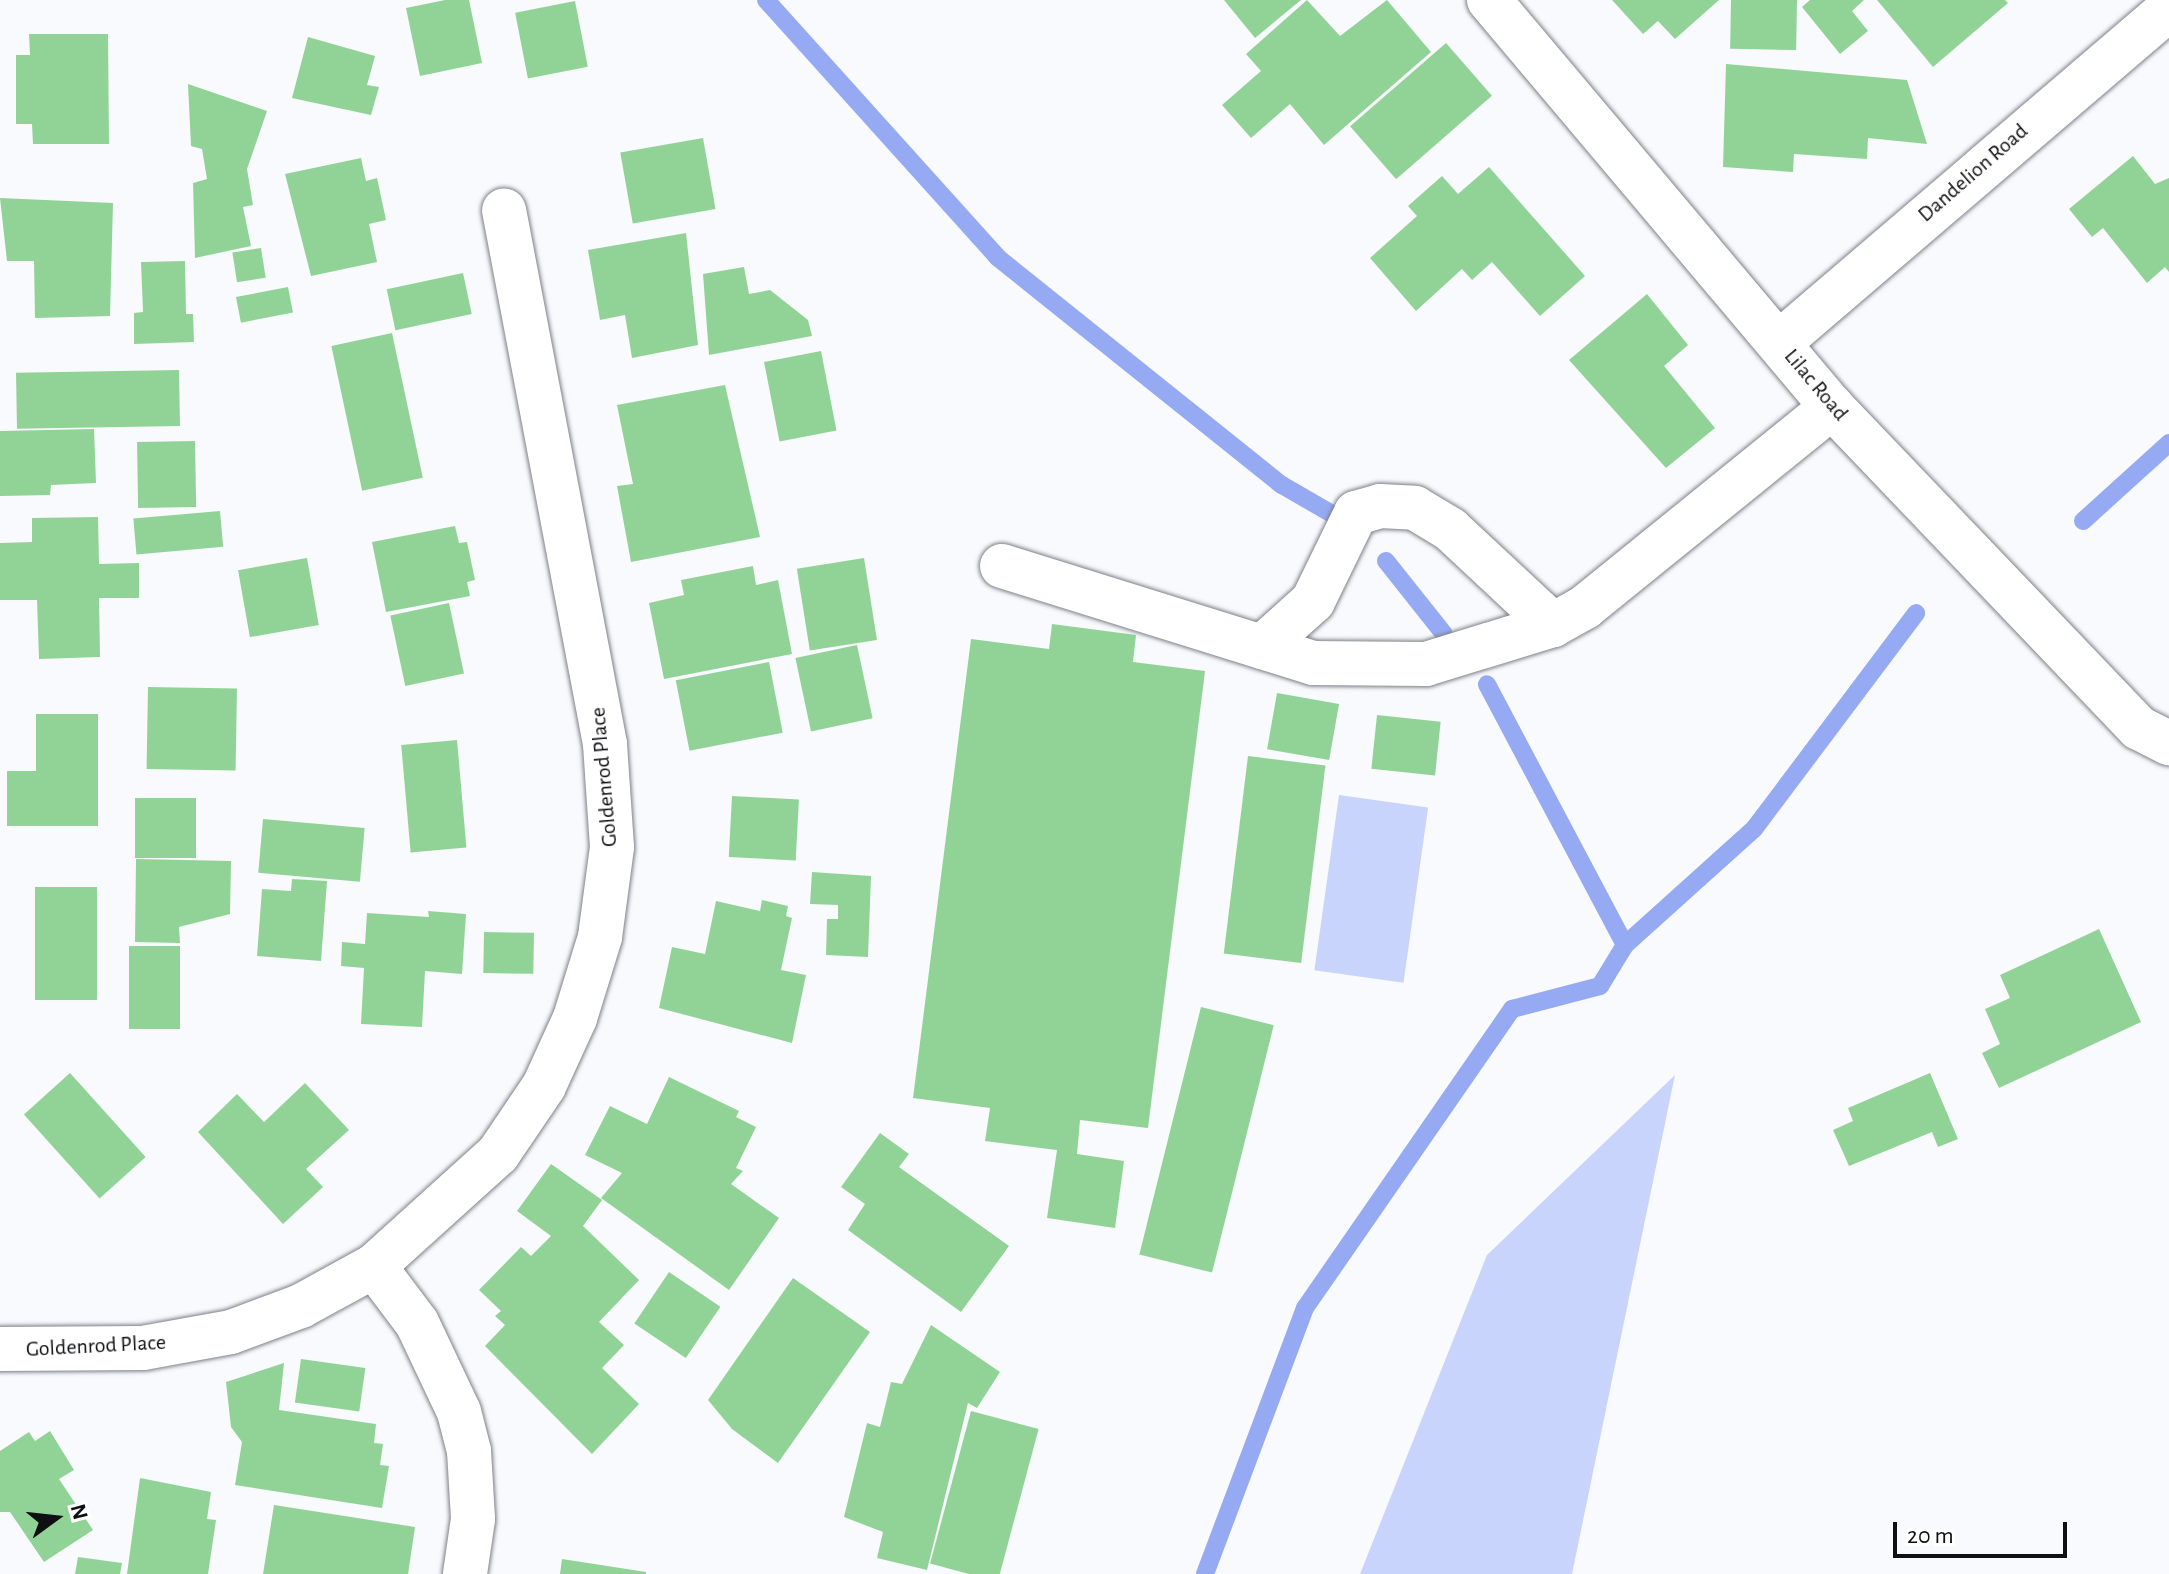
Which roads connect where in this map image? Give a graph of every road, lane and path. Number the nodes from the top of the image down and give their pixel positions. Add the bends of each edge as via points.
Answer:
1 (1489, 0) edge
2 (2169, 9) edge
3 (504, 210) dead end
4 (1780, 342) junction
5 (1832, 407) junction
6 (1002, 566) dead end
7 (1553, 625) junction
8 (1262, 647) junction
9 (2169, 743) edge
10 (374, 1266) junction
11 (0, 1349) edge
12 (465, 1574) edge

1 - 4 street, Lilac Road
2 - 4 street, Dandelion Road
3 - 10 street, Goldenrod Place via 571,540 605,744 612,847 600,937 575,1018 544,1086 498,1154
4 - 5 street, Lilac Road
5 - 7 street via 1585,607
5 - 9 street, Lilac Road via 2139,728
6 - 8 street
7 - 8 street via 1426,664 1313,663
7 - 8 street via 1450,529 1415,508 1380,506 1356,513 1313,601
10 - 11 street, Goldenrod Place via 301,1306 231,1332 143,1348
10 - 12 street via 417,1323 459,1412 469,1451 473,1519

